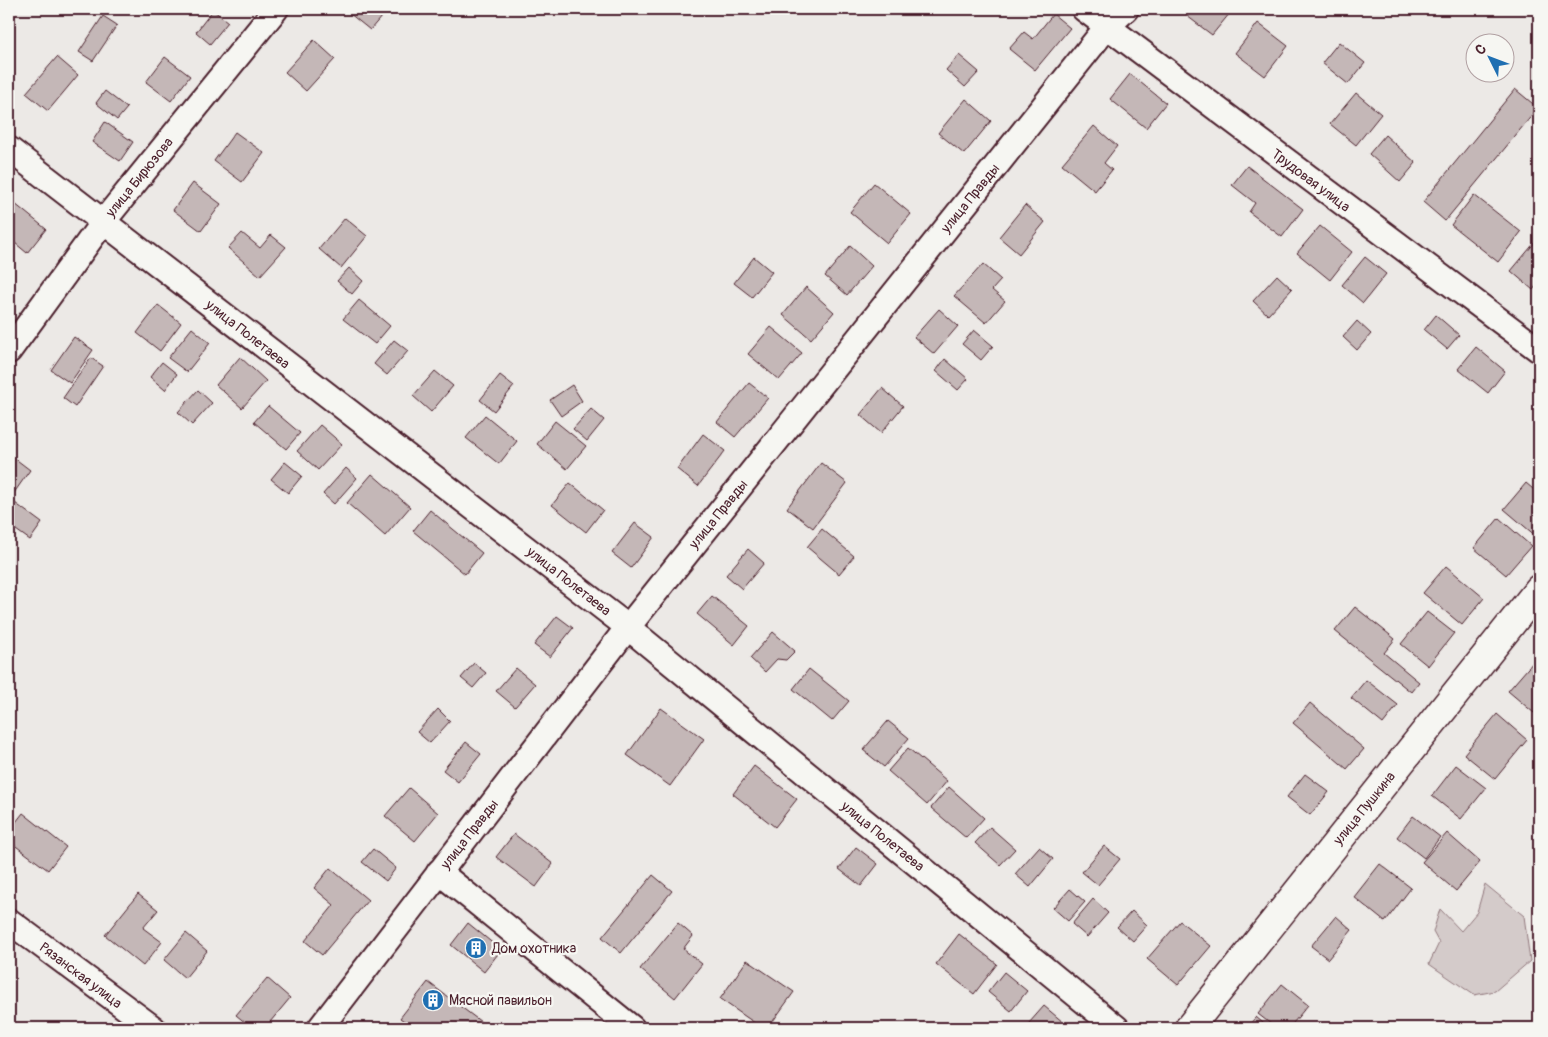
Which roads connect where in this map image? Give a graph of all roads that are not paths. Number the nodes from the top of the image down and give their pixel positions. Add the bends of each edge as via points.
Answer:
1 (276, 9) edge
2 (1084, 9) edge
3 (1126, 9) edge
4 (1106, 28) junction
5 (9, 149) edge
6 (103, 222) junction
7 (1539, 350) edge
8 (9, 351) edge
9 (1539, 589) edge
10 (628, 627) junction
11 (439, 872) junction
12 (9, 921) edge
13 (153, 1028) edge
14 (320, 1028) edge
15 (632, 1028) edge
16 (1117, 1028) edge
17 (1190, 1028) edge

1 - 6 street, улица Бирюзова
2 - 4 street, Трудовая улица
3 - 4 street, улица Правды
4 - 7 street, Трудовая улица
4 - 10 street, улица Правды
5 - 6 street, улица Полетаева
6 - 8 street, улица Бирюзова
6 - 10 street, улица Полетаева
9 - 17 main road, улица Пушкина
10 - 11 street, улица Правды
10 - 16 street, улица Полетаева
11 - 14 street, улица Правды
11 - 15 street
12 - 13 street, Рязанская улица

